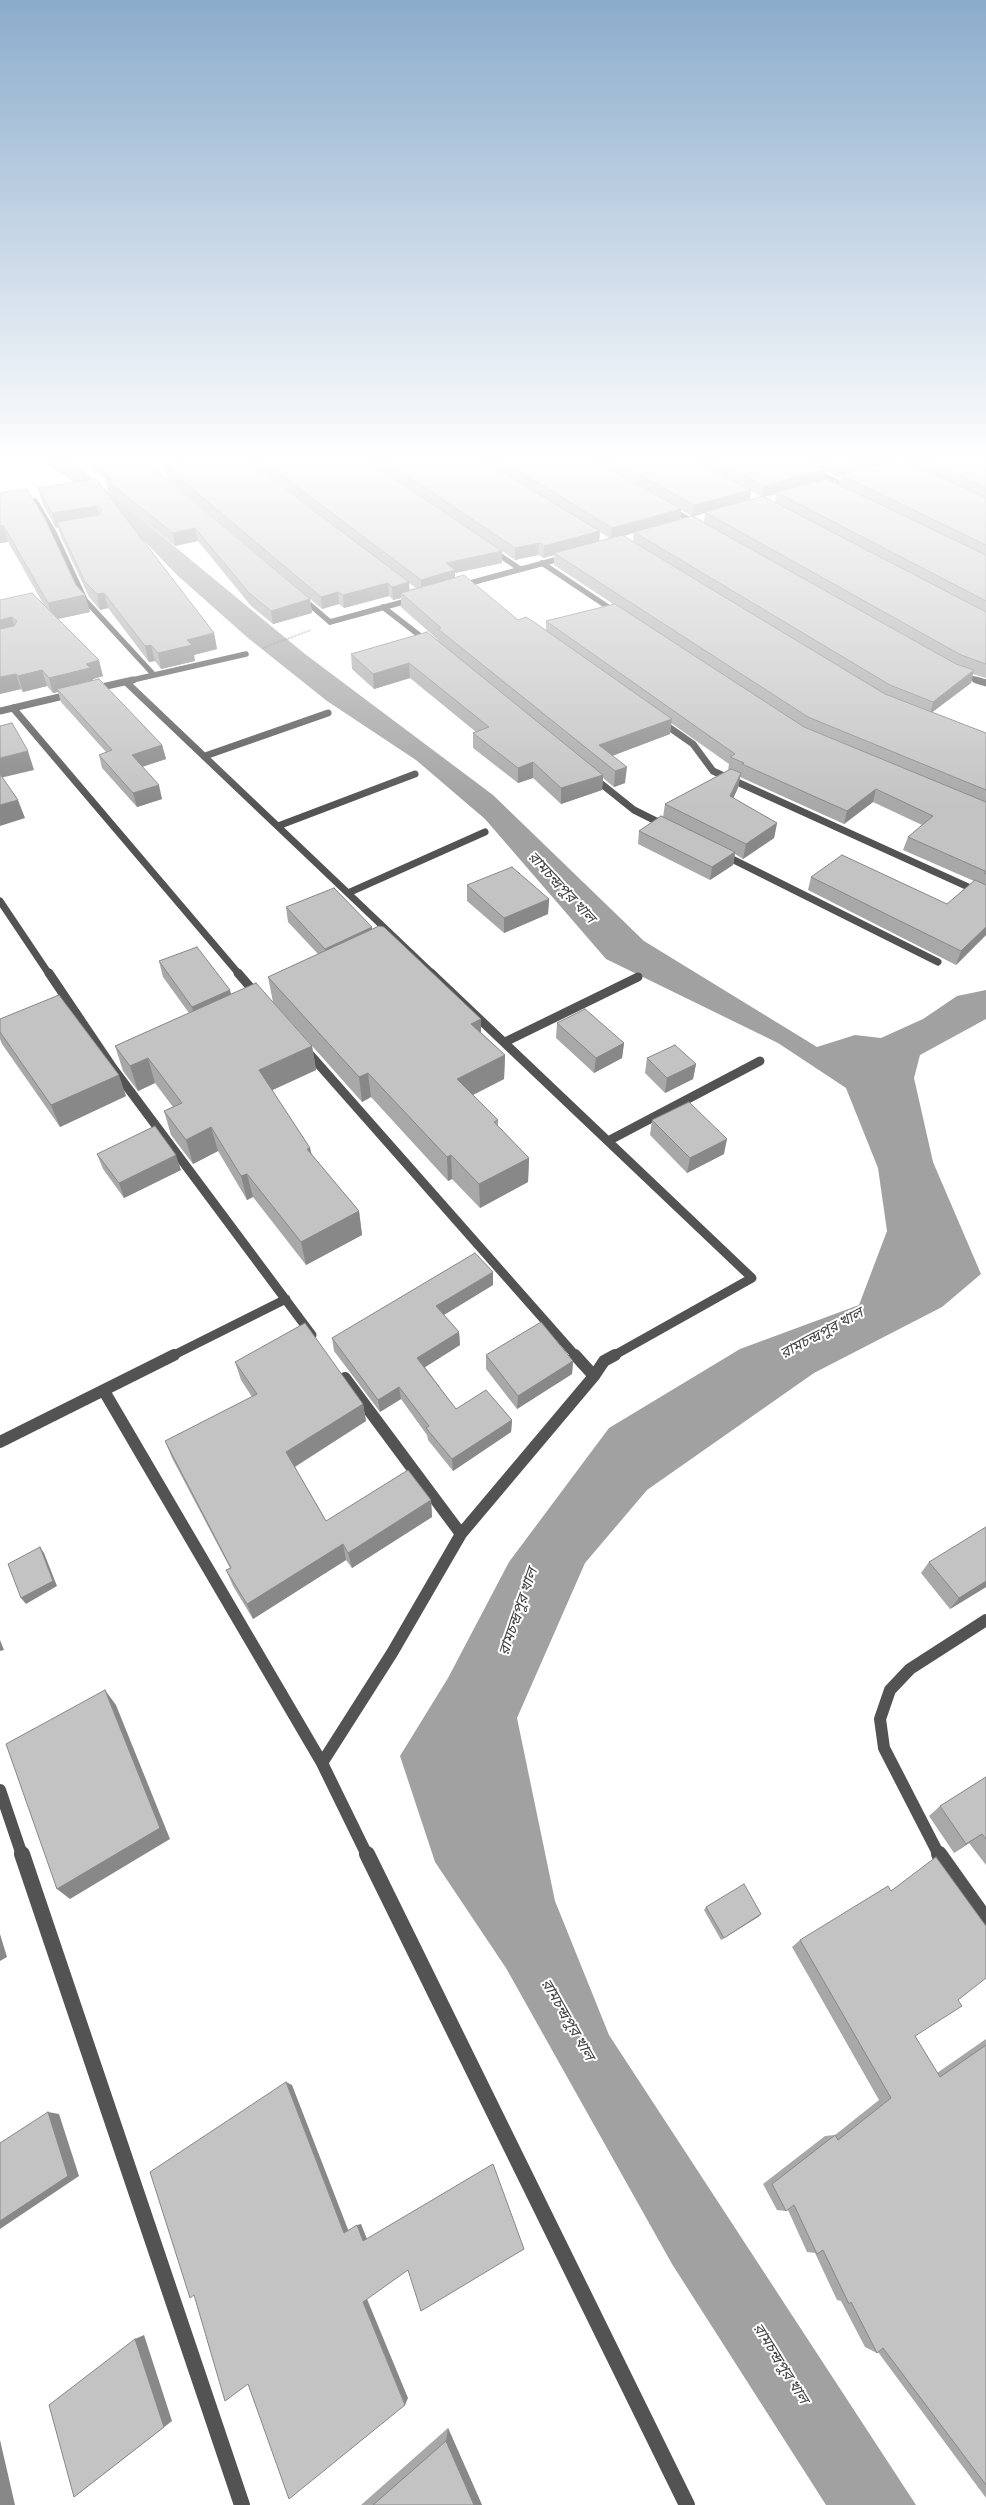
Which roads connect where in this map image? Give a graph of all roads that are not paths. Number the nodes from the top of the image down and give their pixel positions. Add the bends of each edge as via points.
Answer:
1 (72, 573) edge
2 (506, 573) edge
3 (557, 573) edge
4 (468, 584) junction
5 (452, 588) edge
6 (476, 589) edge
7 (292, 590) edge
8 (412, 591) edge
9 (383, 607) junction
10 (624, 617) edge
11 (438, 650) edge
12 (246, 654) road end
13 (955, 672) edge
14 (154, 675) junction
15 (126, 682) junction
16 (986, 683) edge
17 (88, 690) edge
18 (79, 693) edge
19 (13, 708) junction
20 (0, 711) edge
21 (328, 713) dead end
22 (653, 716) edge
23 (204, 756) junction
24 (415, 774) dead end
25 (589, 774) edge
26 (278, 826) junction
27 (670, 828) edge
28 (485, 832) dead end
29 (715, 850) edge
30 (348, 893) junction
31 (986, 895) edge
32 (0, 902) edge
33 (396, 938) junction
34 (387, 942) edge
35 (938, 962) dead end
36 (638, 977) dead end
37 (270, 996) edge
38 (505, 1042) junction
39 (300, 1044) edge
40 (760, 1061) dead end
41 (608, 1140) junction
42 (286, 1299) junction
43 (321, 1346) edge
44 (338, 1370) edge
45 (594, 1376) junction
46 (104, 1391) junction
47 (0, 1442) edge
48 (461, 1534) junction
49 (986, 1620) edge
50 (322, 1763) junction
51 (0, 1790) edge
52 (986, 1920) edge
53 (242, 2505) edge
54 (687, 2505) edge

1 - 14 street via 85,600
2 - 4 street
3 - 10 street
4 - 5 street
4 - 6 street
7 - 9 street via 330,622
8 - 9 street via 420,597
9 - 11 street
12 - 14 street
13 - 16 street
14 - 15 street
15 - 17 street
15 - 23 street
18 - 19 street
19 - 20 street
19 - 37 street via 257,1002
21 - 23 street
22 - 31 street via 693,744 713,771
23 - 26 street
24 - 26 street
25 - 27 street via 634,810
26 - 30 street
28 - 30 street
29 - 35 street
30 - 33 street
32 - 42 street
33 - 34 street
33 - 38 street
36 - 38 street
38 - 41 street
39 - 45 street
40 - 41 street
41 - 45 street via 752,1278 604,1361
42 - 43 street
42 - 46 street
44 - 48 street
45 - 48 street
46 - 47 street
46 - 50 street
48 - 50 street via 392,1653
49 - 52 street via 910,1669 890,1690 880,1719 884,1748 942,1860
50 - 54 street
51 - 53 street

